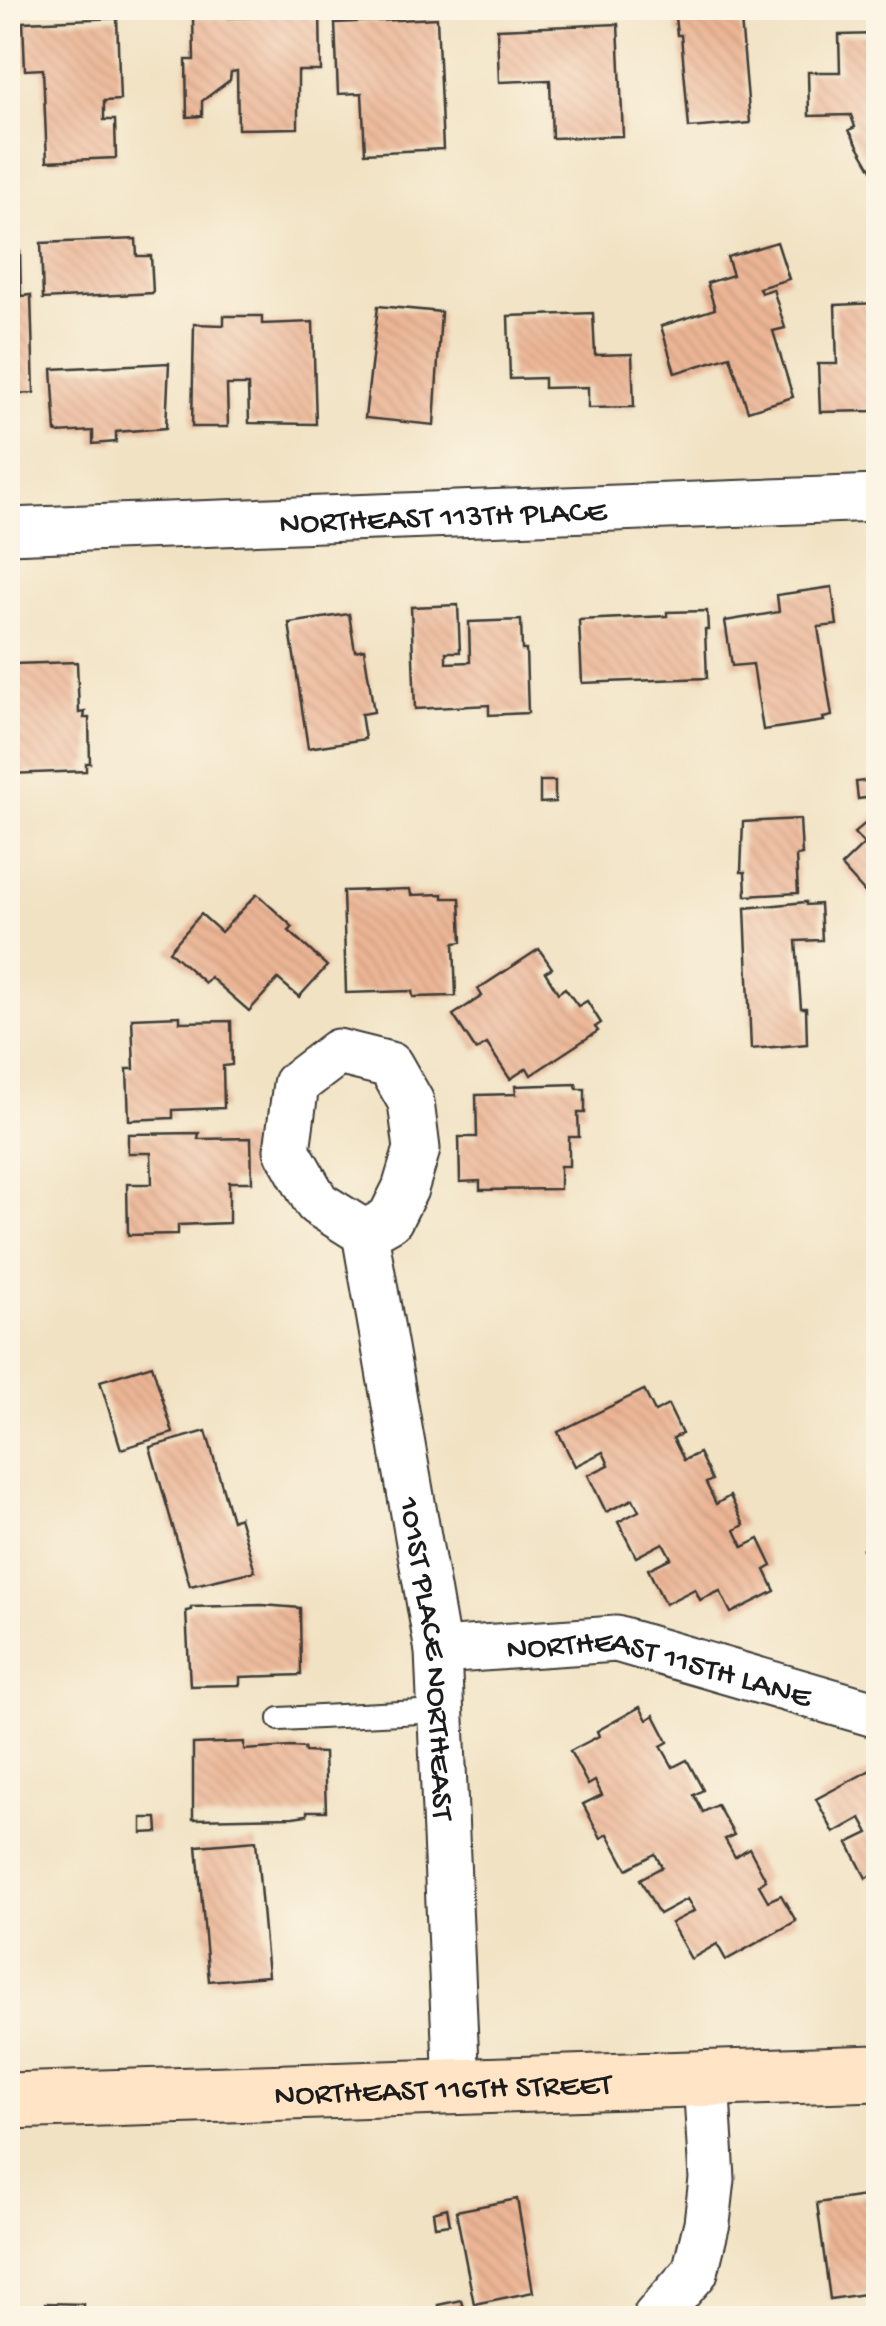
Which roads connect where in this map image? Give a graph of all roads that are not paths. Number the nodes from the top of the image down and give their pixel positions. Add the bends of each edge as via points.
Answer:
1 (878, 498) edge
2 (8, 531) edge
3 (365, 1233) dead end
4 (438, 1651) junction
5 (440, 1711) junction
6 (878, 1715) edge
7 (280, 1718) dead end
8 (878, 2073) edge
9 (706, 2078) junction
10 (457, 2088) junction
11 (8, 2101) edge
12 (655, 2318) edge

1 - 2 street, NORTHEAST 113TH PLACE
3 - 4 street, 101ST PLACE NORTHEAST
4 - 5 street, 101ST PLACE NORTHEAST
4 - 6 street, NORTHEAST 115TH LANE via 616,1639
5 - 7 lane
5 - 10 street, 101ST PLACE NORTHEAST
8 - 9 street, NORTHEAST 116TH STREET
9 - 10 street, NORTHEAST 116TH STREET
9 - 12 street via 712,2179 707,2222 696,2272
10 - 11 street, NORTHEAST 116TH STREET

